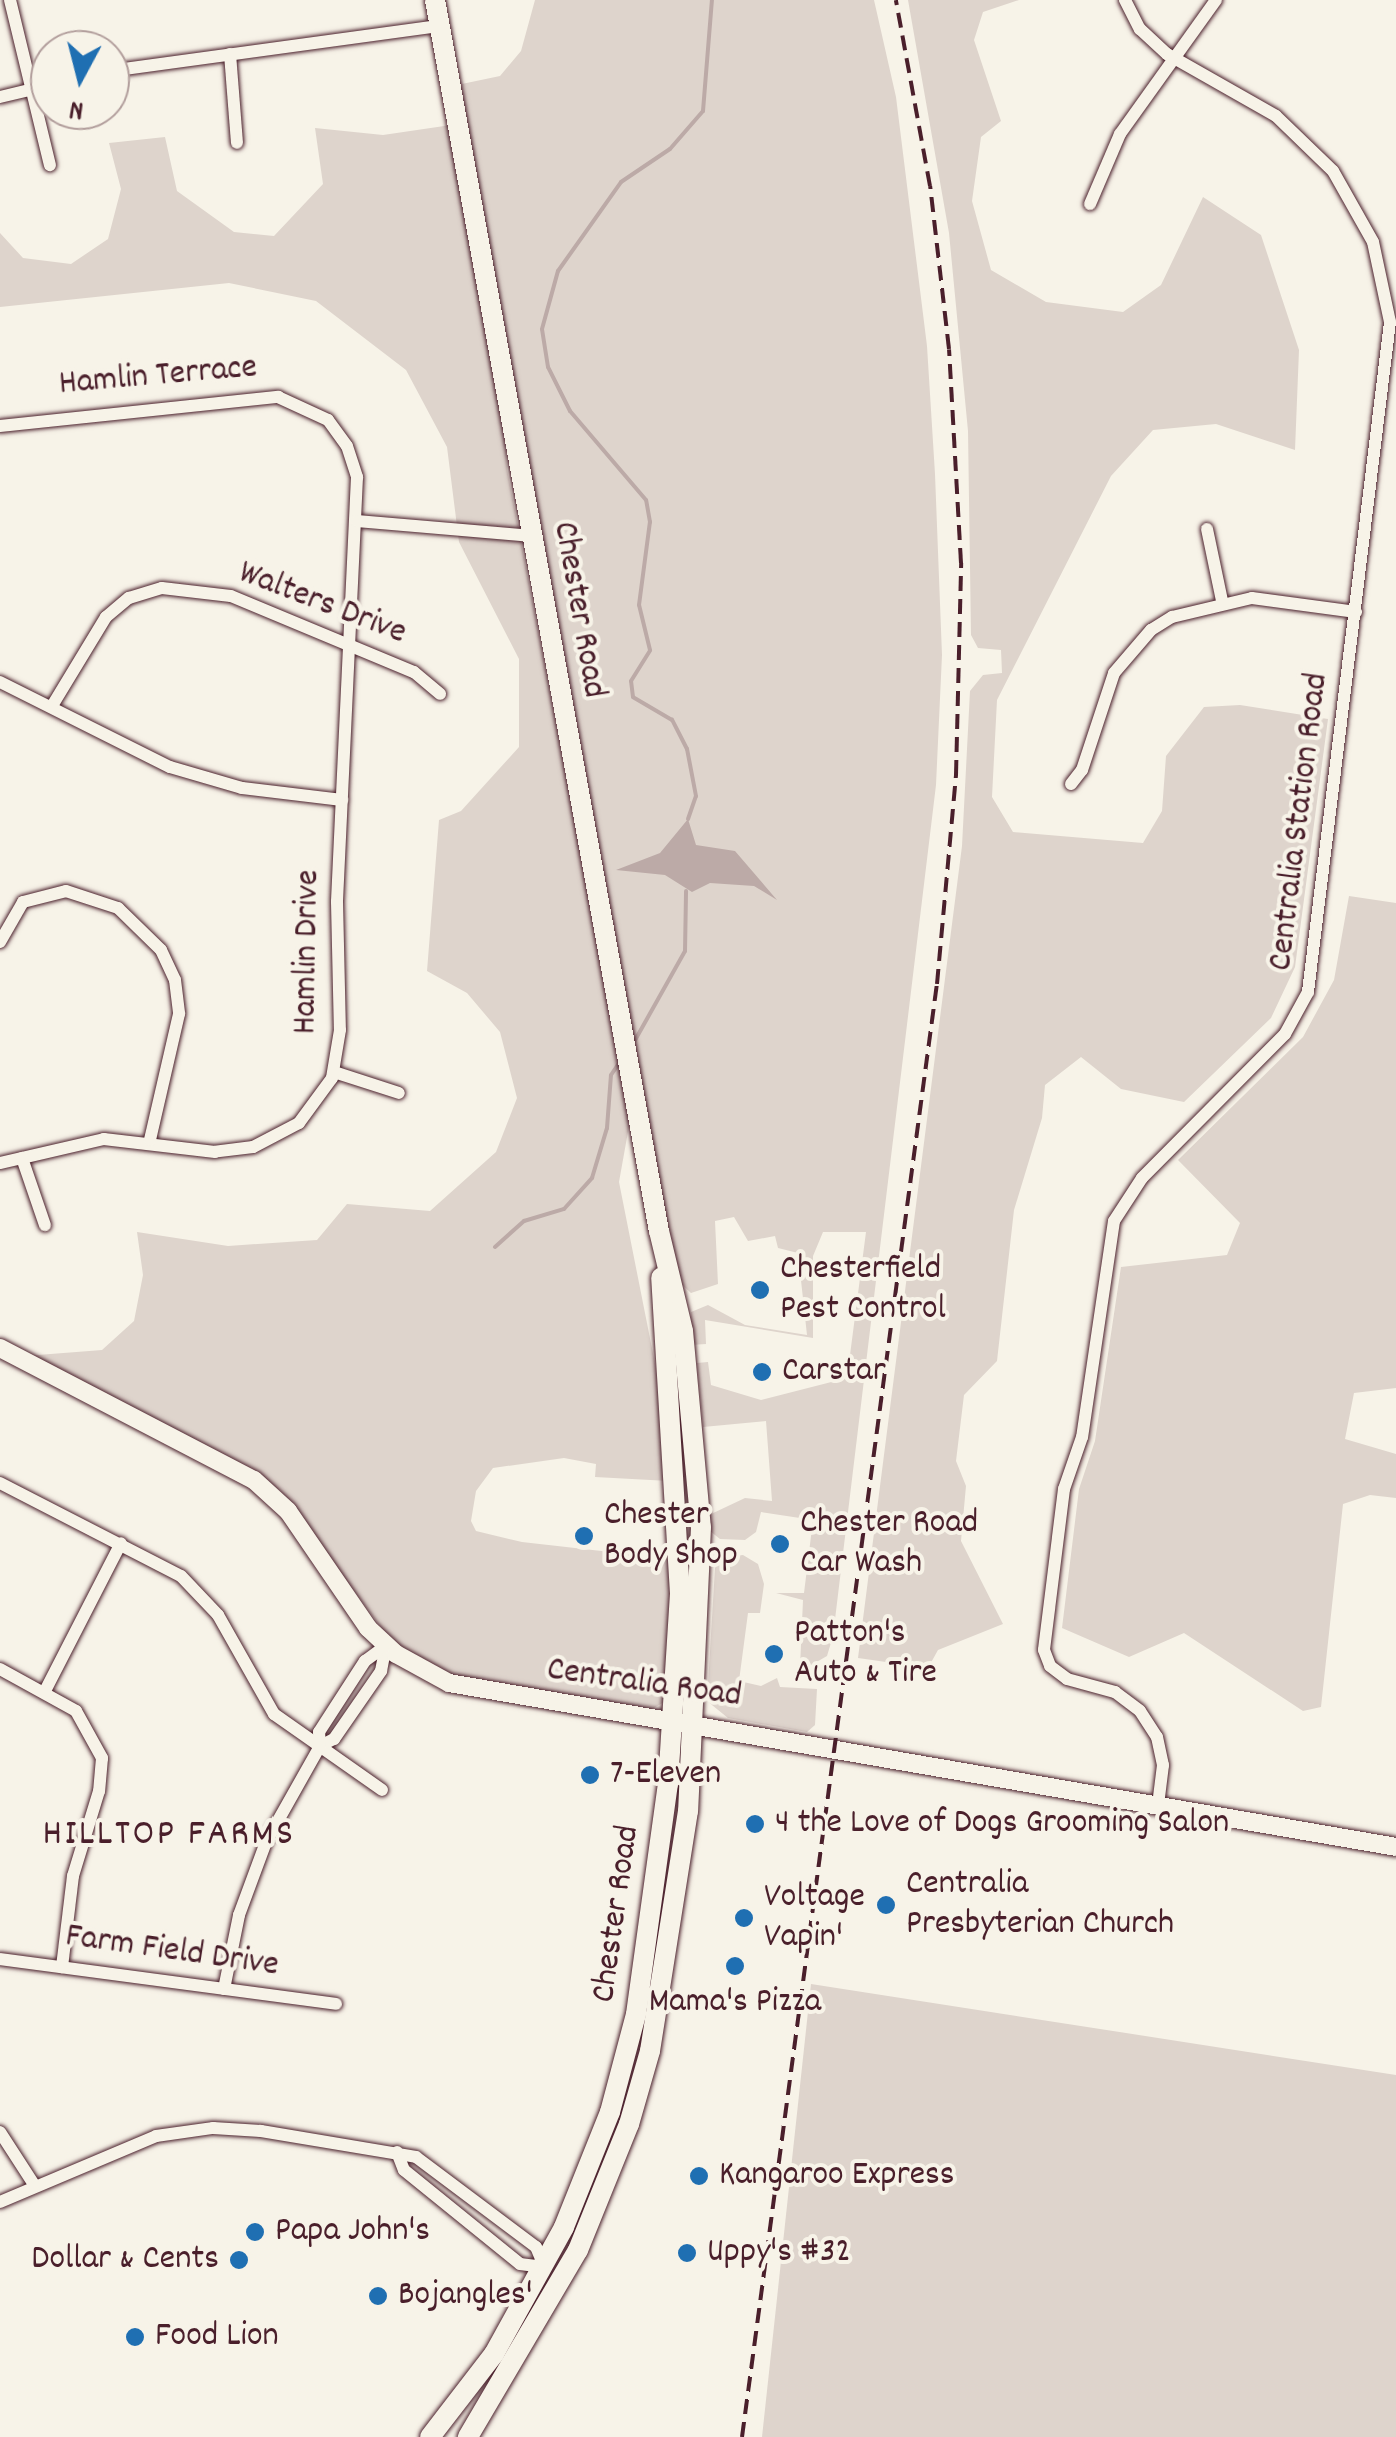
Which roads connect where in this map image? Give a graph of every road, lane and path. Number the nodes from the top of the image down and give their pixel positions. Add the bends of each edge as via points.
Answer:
1 (10, 0) edge
2 (435, 0) edge
3 (1124, 0) edge
4 (1216, 0) edge
5 (440, 26) junction
6 (230, 54) junction
7 (1176, 62) junction
8 (130, 68) edge
9 (30, 82) edge
10 (30, 90) edge
11 (0, 96) edge
12 (42, 130) edge
13 (237, 143) dead end
14 (50, 165) dead end
15 (1090, 204) dead end
16 (0, 426) edge
17 (356, 520) junction
18 (1208, 528) dead end
19 (532, 536) junction
20 (1222, 600) junction
21 (1356, 612) junction
22 (350, 642) junction
23 (0, 682) edge
24 (440, 694) dead end
25 (52, 706) junction
26 (1071, 784) dead end
27 (342, 800) junction
28 (0, 942) edge
29 (334, 1072) junction
30 (399, 1093) dead end
31 (150, 1140) junction
32 (22, 1158) junction
33 (0, 1163) edge
34 (44, 1224) dead end
35 (659, 1231) junction
36 (0, 1348) edge
37 (0, 1483) edge
38 (120, 1543) junction
39 (386, 1646) junction
40 (0, 1669) edge
41 (45, 1692) junction
42 (674, 1722) junction
43 (696, 1724) junction
44 (320, 1746) junction
45 (382, 1790) dead end
46 (1158, 1805) junction
47 (1396, 1847) edge
48 (0, 1959) edge
49 (62, 1967) junction
50 (224, 1988) junction
51 (336, 2004) dead end
52 (0, 2132) edge
53 (397, 2152) junction
54 (35, 2186) junction
55 (0, 2202) edge
56 (544, 2266) junction
57 (564, 2280) junction
58 (430, 2437) edge
59 (468, 2437) edge

1 - 9 street
2 - 5 main road, Chester Road
3 - 7 street, Centralia Station Road via 1140,29
4 - 7 street
5 - 6 street
5 - 19 main road, Chester Road
6 - 8 street
6 - 13 street
7 - 15 street via 1120,134
7 - 21 street, Centralia Station Road via 1309,142 1353,198 1383,270 1390,348
10 - 11 street
12 - 14 street
16 - 17 street, Hamlin Terrace via 234,398 290,398 328,420 348,446
17 - 19 street
17 - 22 street, Hamlin Drive
18 - 20 street
19 - 35 main road, Chester Road
20 - 21 street
20 - 26 street via 1172,617 1133,648 1104,693 1089,752
21 - 46 street, Centralia Station Road via 1308,992 1285,1034 1142,1178 1114,1221 1082,1437 1064,1489 1044,1650 1050,1666 1067,1679 1114,1692 1140,1711 1164,1765
22 - 24 street, Walters Drive via 414,672
22 - 25 street, Walters Drive via 231,596 162,588 130,598 106,617
22 - 27 street, Hamlin Drive
23 - 25 street
25 - 27 street via 170,768 242,788
27 - 29 street, Hamlin Drive via 342,1002
28 - 31 street via 14,910 47,891 105,902 155,942 175,980 178,1014
29 - 30 street
29 - 31 street, Hamlin Drive via 312,1110 268,1142 215,1152
31 - 32 street, Hamlin Drive via 104,1139
32 - 33 street, Hamlin Drive
32 - 34 street
35 - 42 main road, Chester Road via 679,1526
35 - 43 main road, Chester Road via 683,1331 697,1434 702,1592
36 - 39 street, Centralia Road via 254,1480 288,1511 350,1606
37 - 38 street
38 - 41 street
38 - 44 street via 160,1562 200,1594 274,1714
39 - 42 street, Centralia Road via 432,1676 472,1690
39 - 44 street via 364,1661 319,1732
40 - 41 street
41 - 49 street via 87,1723 102,1758 73,1876
42 - 43 street, Centralia Road
42 - 56 main road, Chester Road via 636,2014 596,2150
43 - 46 street, Centralia Road
43 - 57 main road, Chester Road via 652,2038 629,2124
44 - 45 street
44 - 50 street via 250,1881
46 - 47 street, Centralia Road
48 - 49 street, Farm Field Drive
49 - 50 street, Farm Field Drive
50 - 51 street, Farm Field Drive
52 - 54 street
53 - 54 street via 260,2130 186,2130
53 - 56 street via 416,2158 522,2236
53 - 56 street via 404,2170 520,2264
54 - 55 street
56 - 57 street
56 - 58 main road, Chester Road via 494,2354
57 - 59 main road, Chester Road

